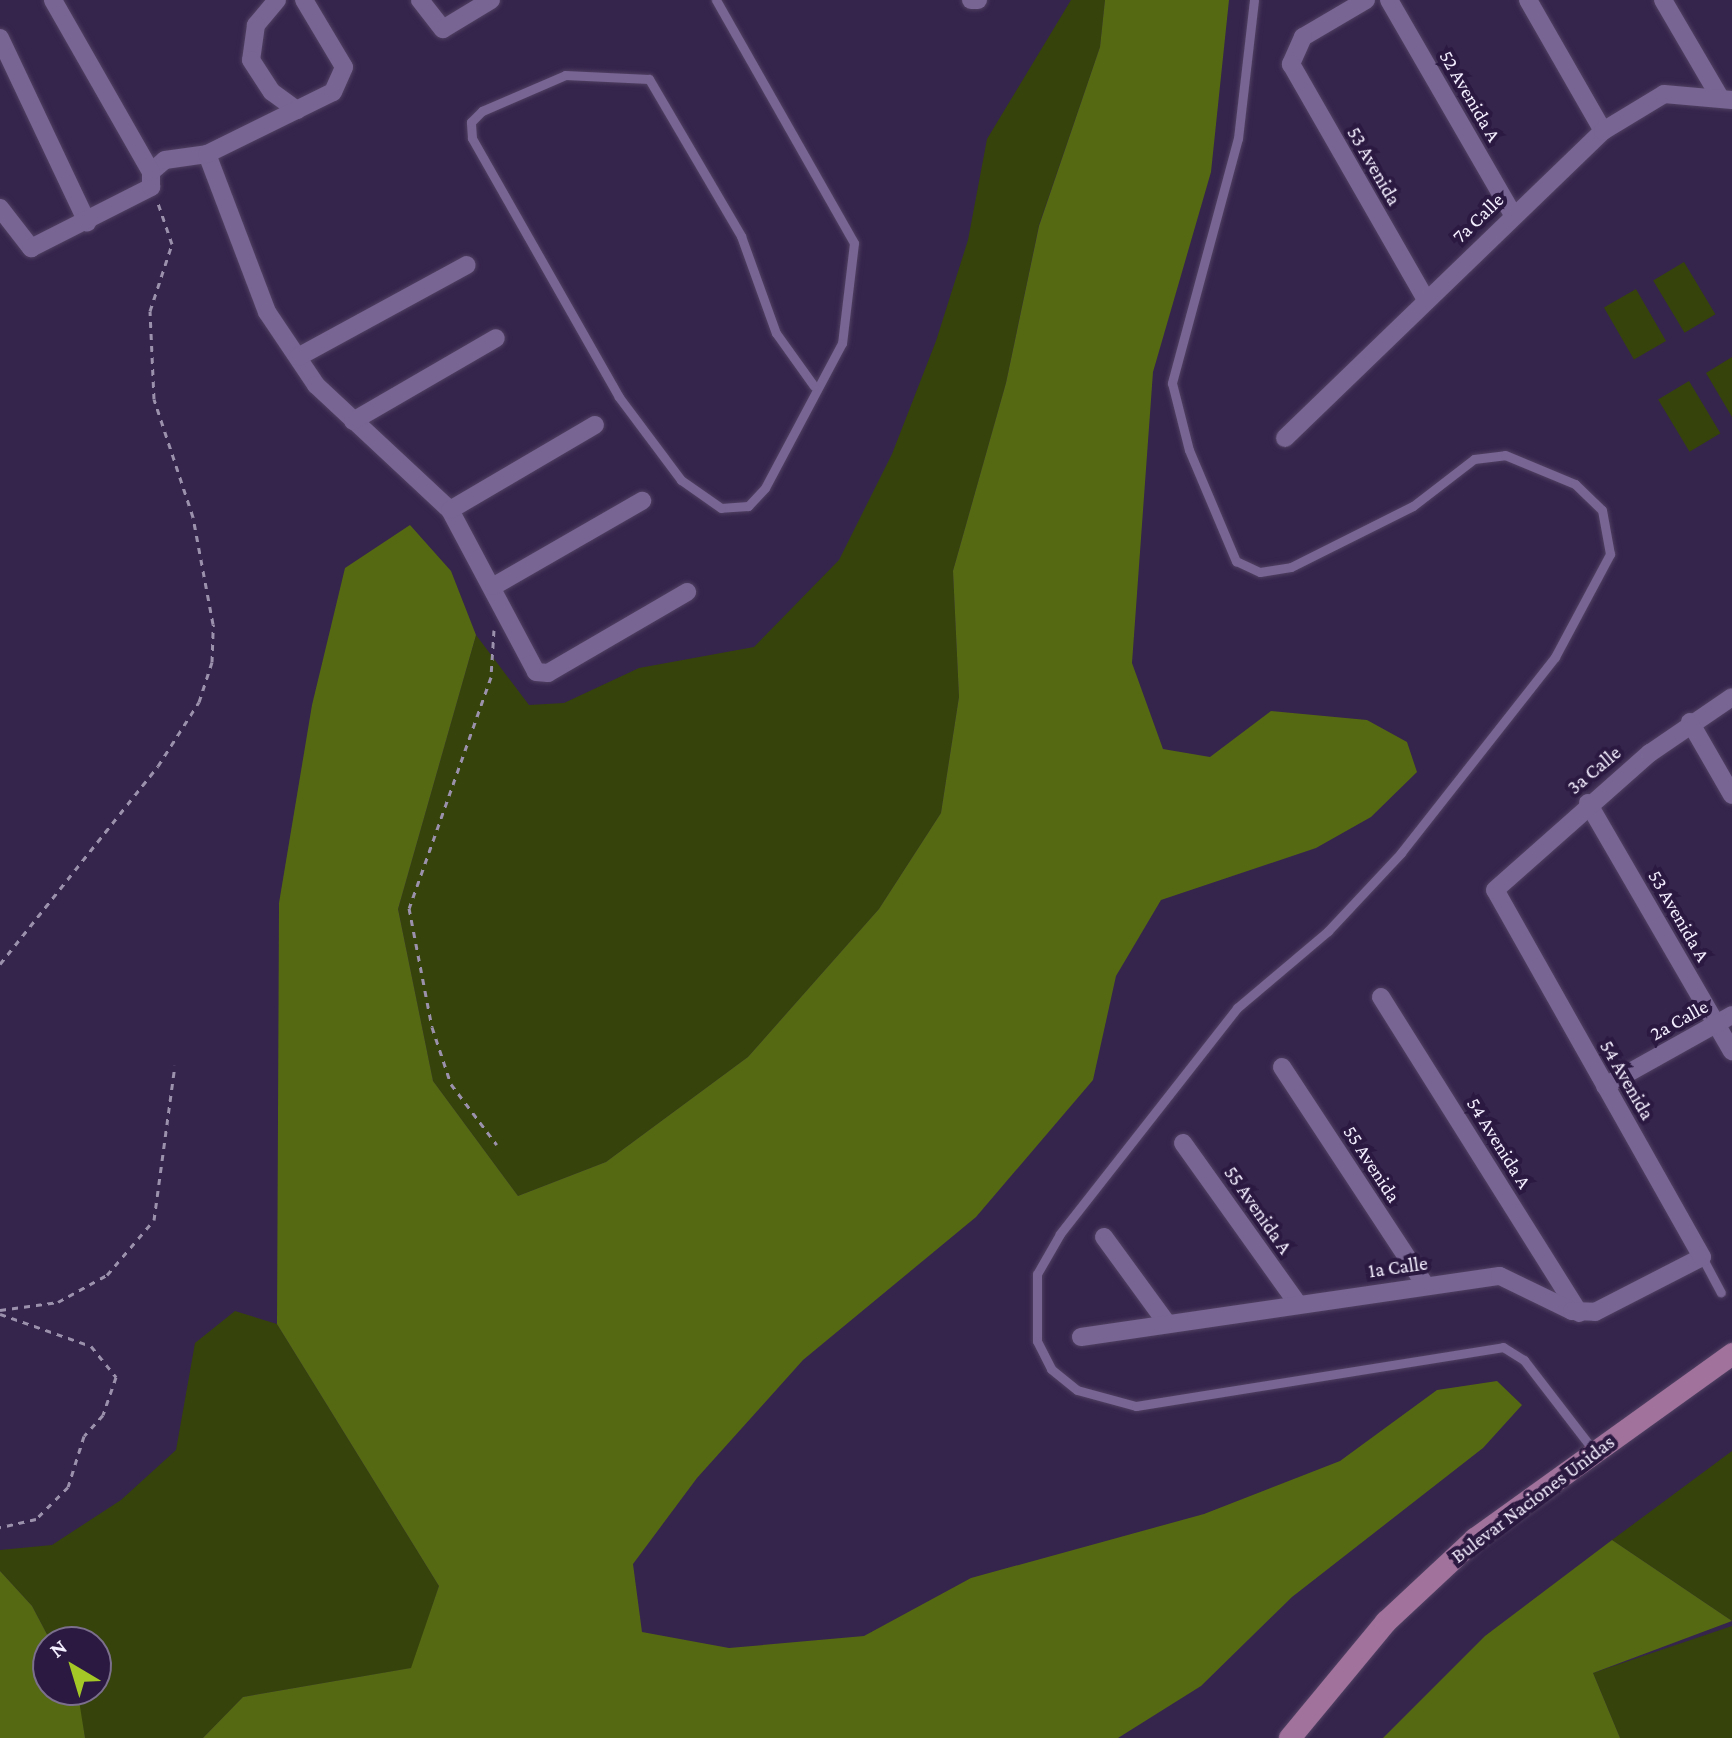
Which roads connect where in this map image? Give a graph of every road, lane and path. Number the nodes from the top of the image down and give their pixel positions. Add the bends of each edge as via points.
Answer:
1 (53, 0) edge
2 (277, 0) edge
3 (304, 0) edge
4 (420, 0) edge
5 (491, 0) edge
6 (716, 0) edge
7 (971, 0) edge
8 (978, 0) edge
9 (1254, 0) edge
10 (1366, 0) edge
11 (1389, 0) edge
12 (1528, 0) edge
13 (1663, 0) edge
14 (0, 38) edge
15 (1725, 98) edge
16 (297, 110) junction
17 (1603, 131) junction
18 (207, 154) junction
19 (151, 180) junction
20 (0, 208) edge
21 (1513, 215) junction
22 (87, 222) junction
23 (467, 265) dead end
24 (1426, 300) junction
25 (496, 338) dead end
26 (298, 357) junction
27 (814, 386) junction
28 (353, 421) junction
29 (595, 425) dead end
30 (1285, 438) dead end
31 (642, 501) dead end
32 (450, 510) junction
33 (494, 586) junction
34 (687, 592) dead end
35 (494, 621) dead end
36 (1732, 697) edge
37 (1690, 722) junction
38 (1732, 795) edge
39 (1588, 803) junction
40 (1495, 890) joint
41 (0, 964) edge
42 (1381, 997) dead end
43 (1724, 1020) edge
44 (1732, 1051) edge
45 (175, 1065) dead end
46 (1282, 1067) dead end
47 (1605, 1086) junction
48 (1183, 1143) dead end
49 (497, 1145) dead end
50 (1104, 1237) dead end
51 (1702, 1257) junction
52 (1425, 1285) junction
53 (1721, 1292) dead end
54 (1297, 1303) junction
55 (0, 1312) edge
56 (1579, 1313) junction
57 (1166, 1322) junction
58 (1081, 1337) dead end
59 (1732, 1354) edge
60 (1594, 1451) junction
61 (0, 1527) edge
62 (1290, 1738) edge

1 - 19 street
2 - 16 street via 256,25 251,60 272,92
3 - 16 street via 344,67 333,92
4 - 5 street via 443,29
6 - 27 lane via 854,243 842,343
7 - 8 street
9 - 60 lane via 1238,138 1172,383 1189,450 1236,561 1260,572 1291,567 1413,506 1474,459 1505,455 1575,484 1602,510 1610,554 1555,657 1401,853 1328,931 1237,1008 1060,1234 1037,1274 1037,1341 1051,1369 1077,1390 1136,1406 1503,1347 1524,1360
10 - 24 street, 53 Avenida via 1308,33 1292,52 1293,70
11 - 21 street, 52 Avenida A
12 - 17 street
13 - 15 street
14 - 22 street
15 - 17 street, 7a Calle via 1664,94
16 - 18 street
17 - 21 street, 7a Calle
18 - 19 street via 165,160
18 - 26 street via 267,312
19 - 22 street
19 - 41 path via 172,244 150,311 154,399 193,517 213,624 212,662 199,702 158,766
20 - 22 street via 31,248
21 - 24 street, 7a Calle
23 - 26 street
24 - 30 street, 7a Calle
25 - 28 street
26 - 28 street
27 - 27 lane via 776,333 741,236 649,79 565,75 471,122 472,138 619,397 681,480 721,508 748,506 765,488
28 - 32 street
29 - 32 street
31 - 33 street
32 - 33 street
33 - 34 street via 527,663 548,673
35 - 49 path via 491,677 409,908 432,1027 451,1084
36 - 37 street, 3a Calle
37 - 38 street
37 - 39 street, 3a Calle
39 - 40 street, 3a Calle
39 - 43 street, 53 Avenida A
40 - 47 street, 54 Avenida
42 - 56 street, 54 Avenida A
43 - 44 street, 53 Avenida A
43 - 47 street, 2a Calle
45 - 55 path via 154,1220 107,1275 58,1302
46 - 52 street, 55 Avenida
47 - 51 street, 54 Avenida
48 - 54 street, 55 Avenida A
50 - 57 street
51 - 53 lane, 54 Avenida
51 - 56 street via 1608,1308
52 - 54 street, 1a Calle
52 - 56 street, 1a Calle via 1500,1276
54 - 57 street, 1a Calle
55 - 61 path via 91,1346 116,1377 103,1415 84,1436 68,1487 36,1519
57 - 58 street, 1a Calle
59 - 60 main road, Bulevar Naciones Unidas
60 - 62 main road, Bulevar Naciones Unidas via 1433,1576

